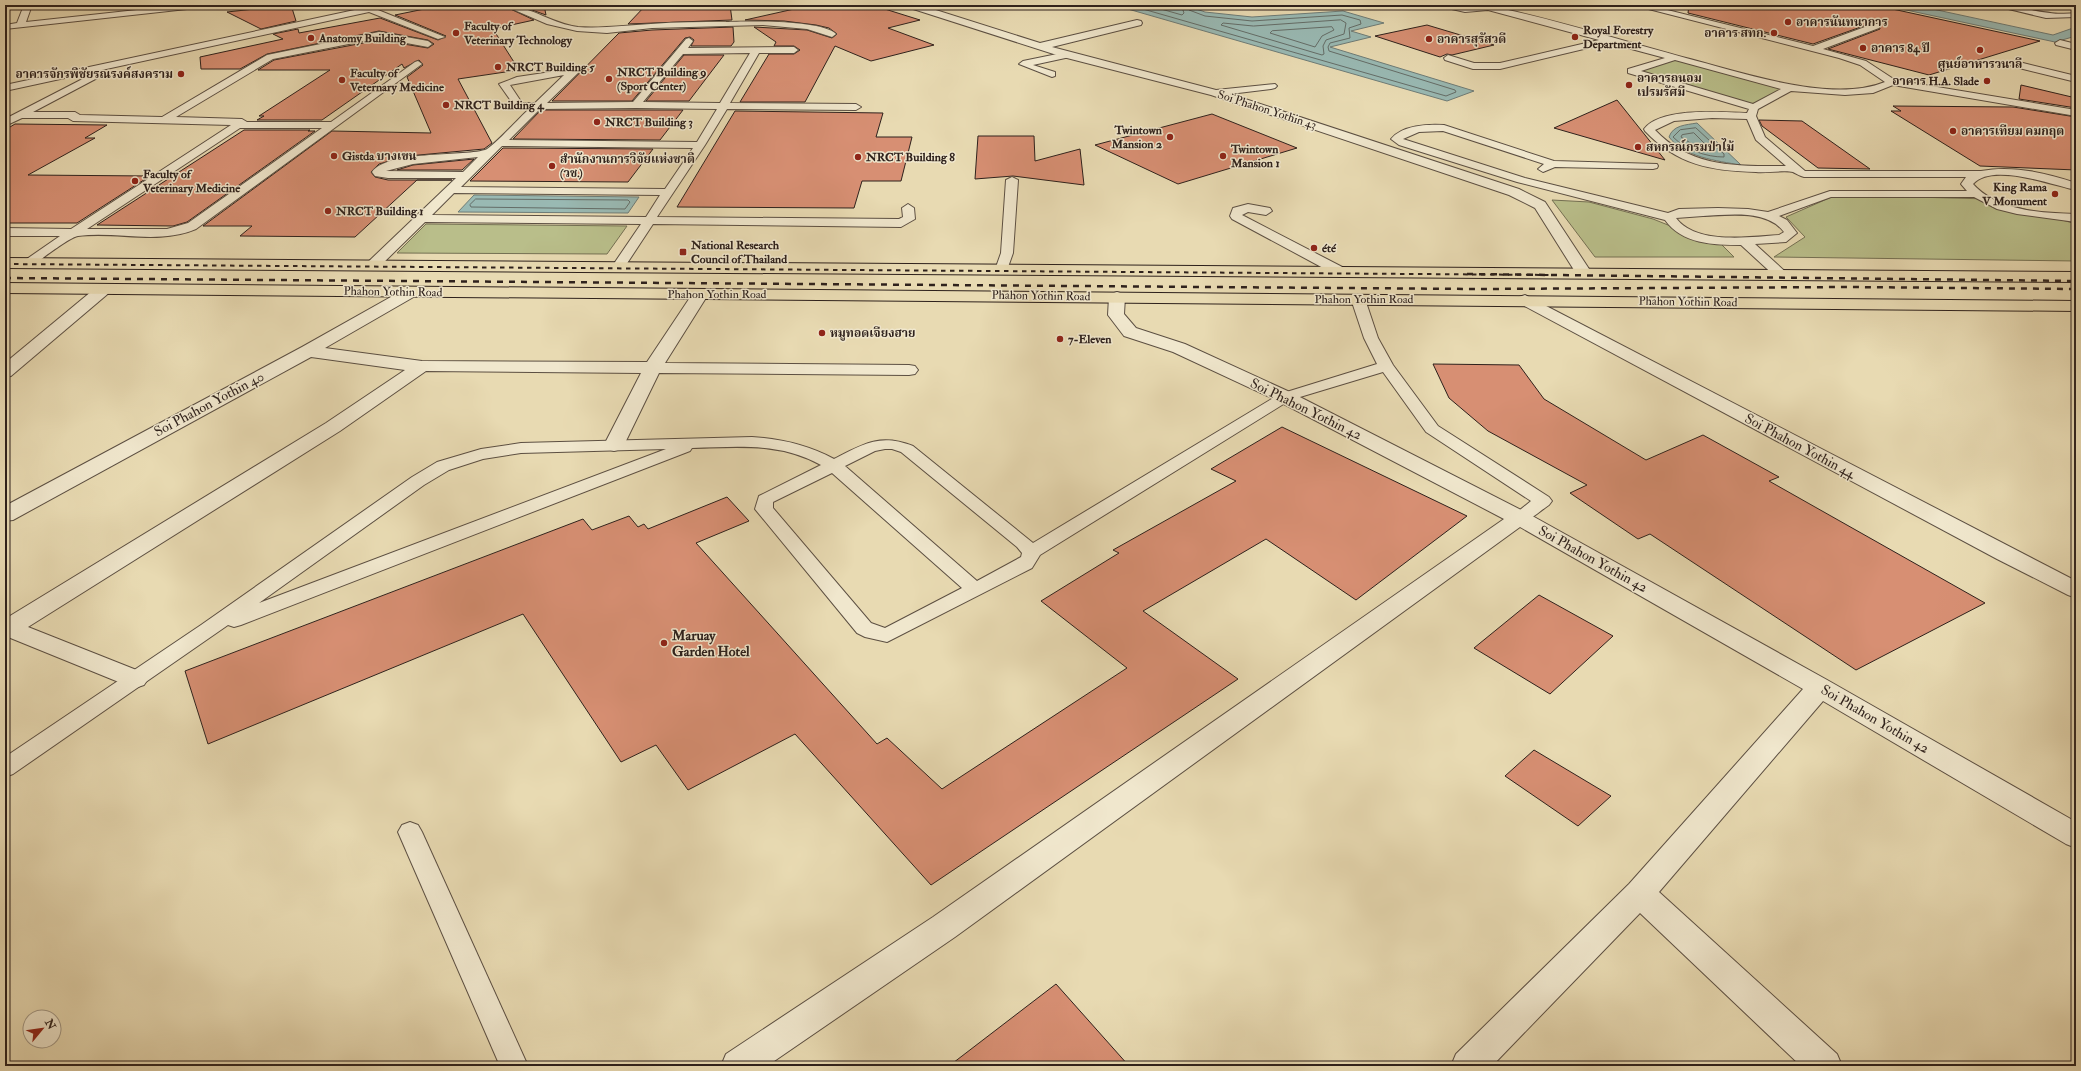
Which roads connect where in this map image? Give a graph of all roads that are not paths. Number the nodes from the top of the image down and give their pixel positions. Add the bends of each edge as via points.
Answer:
1 (19, 5) edge
2 (28, 5) edge
3 (205, 5) edge
4 (389, 5) edge
5 (507, 5) edge
6 (910, 5) edge
7 (1438, 5) edge
8 (1637, 5) edge
9 (1935, 5) edge
10 (1996, 5) edge
11 (9, 6) edge
12 (1483, 6) edge
13 (1926, 7) dead end
14 (369, 9) junction
15 (5, 14) edge
16 (2076, 15) edge
17 (1138, 23) dead end
18 (20, 26) junction
19 (1876, 26) dead end
20 (5, 27) edge
21 (832, 34) dead end
22 (441, 38) dead end
23 (691, 38) dead end
24 (1609, 41) junction
25 (2060, 43) dead end
26 (428, 44) dead end
27 (1040, 46) junction
28 (2076, 47) edge
29 (1814, 49) junction
30 (682, 50) junction
31 (794, 50) dead end
32 (756, 51) junction
33 (1067, 54) junction
34 (1448, 58) dead end
35 (1673, 58) junction
36 (121, 63) junction
37 (418, 64) dead end
38 (2015, 64) dead end
39 (1052, 74) dead end
40 (2076, 78) edge
41 (1892, 82) junction
42 (1271, 86) dead end
43 (5, 88) edge
44 (1789, 88) junction
45 (1215, 93) junction
46 (636, 105) junction
47 (538, 106) junction
48 (723, 106) junction
49 (856, 106) dead end
50 (1753, 112) junction
51 (2076, 113) edge
52 (20, 115) junction
53 (165, 120) junction
54 (5, 123) edge
55 (240, 125) junction
56 (334, 125) junction
57 (501, 143) junction
58 (700, 145) junction
59 (490, 153) junction
60 (1553, 164) junction
61 (1653, 166) dead end
62 (1801, 172) junction
63 (1980, 174) junction
64 (2020, 174) junction
65 (2069, 174) dead end
66 (466, 175) junction
67 (1012, 180) dead end
68 (1521, 180) junction
69 (2076, 187) edge
70 (451, 190) junction
71 (667, 192) junction
72 (1830, 194) junction
73 (1976, 194) junction
74 (908, 208) dead end
75 (1266, 211) dead end
76 (1768, 216) junction
77 (1668, 217) junction
78 (420, 218) junction
79 (2076, 218) edge
80 (648, 220) junction
81 (5, 232) edge
82 (77, 232) junction
83 (1744, 241) junction
84 (5, 263) edge
85 (27, 263) junction
86 (372, 266) junction
87 (617, 268) junction
88 (1002, 270) junction
89 (1289, 272) junction
90 (1343, 273) junction
91 (1585, 275) junction
92 (1783, 276) junction
93 (2076, 277) edge
94 (5, 288) edge
95 (104, 288) junction
96 (411, 292) junction
97 (701, 293) junction
98 (1116, 297) junction
99 (1300, 298) junction
100 (1358, 299) junction
101 (1525, 300) junction
102 (2076, 306) edge
103 (308, 351) junction
104 (422, 366) junction
105 (1386, 366) junction
106 (652, 369) junction
107 (909, 370) dead end
108 (5, 372) edge
109 (1285, 397) junction
110 (696, 443) junction
111 (614, 445) junction
112 (833, 465) junction
113 (5, 515) edge
114 (1519, 518) junction
115 (1031, 552) junction
116 (976, 590) junction
117 (2076, 590) edge
118 (6, 629) edge
119 (208, 630) junction
120 (135, 679) junction
121 (1820, 687) junction
122 (5, 768) edge
123 (410, 832) dead end
124 (2076, 836) edge
125 (1640, 893) junction
126 (514, 1066) edge
127 (738, 1066) edge
128 (1468, 1066) edge
129 (1825, 1066) edge

1 - 11 lane
2 - 18 lane
3 - 18 lane
4 - 14 lane
5 - 21 lane via 550,22 577,29 763,23 808,27
6 - 27 street, Soi Phahon Yothin 43
7 - 12 lane via 1465,10
8 - 29 lane
9 - 13 lane
10 - 16 lane via 2053,17
11 - 15 lane
12 - 24 lane
14 - 22 lane
14 - 36 lane
17 - 27 street
18 - 20 lane
19 - 29 lane
23 - 30 lane
24 - 34 lane via 1500,66 1473,66
24 - 35 lane
25 - 28 street
26 - 53 lane via 379,35 270,57
27 - 33 street, Soi Phahon Yothin 43
29 - 41 lane via 1863,64
30 - 32 lane
30 - 46 lane
31 - 32 lane
32 - 48 lane
33 - 39 lane via 1023,64
33 - 45 street, Soi Phahon Yothin 43
35 - 44 lane
35 - 50 lane via 1631,71
36 - 43 lane
36 - 52 lane
37 - 56 lane
38 - 40 street
41 - 44 lane via 1873,90 1845,92
41 - 51 lane
42 - 45 street
44 - 50 lane
45 - 91 street, Soi Phahon Yothin 43 via 1530,199 1540,205
46 - 47 lane
46 - 48 lane
47 - 47 lane via 578,67 504,84 519,106
47 - 57 lane
48 - 49 lane
48 - 58 lane
50 - 62 lane via 1760,138
50 - 62 lane via 1674,118 1659,122 1650,129 1658,140 1680,155 1704,163 1737,169
52 - 53 lane
52 - 54 lane
53 - 55 lane via 237,121 242,122
55 - 56 lane
55 - 82 lane
56 - 82 lane via 180,232
57 - 58 lane
57 - 59 lane
58 - 71 lane
59 - 66 lane
59 - 66 lane via 412,161 390,165 378,172 388,175
60 - 61 lane
60 - 68 lane
60 - 68 lane via 1444,128 1422,128 1396,139
62 - 63 lane
62 - 72 lane
63 - 64 lane
63 - 73 lane via 1968,180 1967,184
64 - 65 lane
64 - 69 lane
66 - 70 lane
67 - 88 lane via 1007,253
68 - 77 lane
70 - 71 lane
70 - 78 lane
71 - 80 lane
72 - 73 lane
72 - 76 lane
73 - 79 lane via 2013,209 2045,216
74 - 80 lane via 909,219 901,223
75 - 90 lane via 1253,207 1243,208 1237,211 1236,216
76 - 77 lane via 1751,213 1696,213
76 - 83 lane via 1782,223 1791,233 1782,239
77 - 83 lane via 1672,224 1690,235 1713,241
78 - 80 lane
78 - 86 lane
80 - 87 lane
81 - 82 lane
82 - 85 lane
83 - 92 lane
84 - 85 main road, Phahon Yothin Road
85 - 86 main road, Phahon Yothin Road
86 - 87 main road, Phahon Yothin Road
87 - 88 main road, Phahon Yothin Road
88 - 89 main road, Phahon Yothin Road
89 - 90 main road, Phahon Yothin Road
89 - 99 main road
90 - 91 main road, Phahon Yothin Road
91 - 92 main road, Phahon Yothin Road
92 - 93 main road, Phahon Yothin Road
94 - 95 main road, Phahon Yothin Road
95 - 96 main road, Phahon Yothin Road
95 - 108 street
96 - 97 main road, Phahon Yothin Road
96 - 103 street, Soi Phahon Yothin 40
97 - 98 main road, Phahon Yothin Road
97 - 106 street
98 - 99 main road, Phahon Yothin Road
98 - 109 street, Soi Phahon Yothin 42 via 1116,315 1130,332 1179,348
99 - 100 main road, Phahon Yothin Road
100 - 101 main road, Phahon Yothin Road
100 - 105 lane via 1371,338
101 - 102 main road, Phahon Yothin Road
101 - 117 street, Soi Phahon Yothin 44
103 - 104 street
103 - 113 street, Soi Phahon Yothin 40
104 - 106 street
104 - 118 street via 332,427
105 - 109 lane
105 - 114 lane via 1432,429 1543,501
106 - 107 street
106 - 111 street
109 - 114 street, Soi Phahon Yothin 42
109 - 115 lane
110 - 111 lane
110 - 112 lane via 780,444 810,453
110 - 119 lane
111 - 119 lane via 521,448 481,454 443,466 418,481
112 - 115 lane via 869,448 885,444 907,449
112 - 116 lane
112 - 116 lane via 765,500 764,509 864,628 887,635
114 - 121 street, Soi Phahon Yothin 42
114 - 127 street via 944,927
115 - 116 lane via 1025,564
118 - 120 street
119 - 120 lane
120 - 122 lane
121 - 124 street, Soi Phahon Yothin 42
121 - 125 street
123 - 126 lane
125 - 128 street
125 - 129 street

